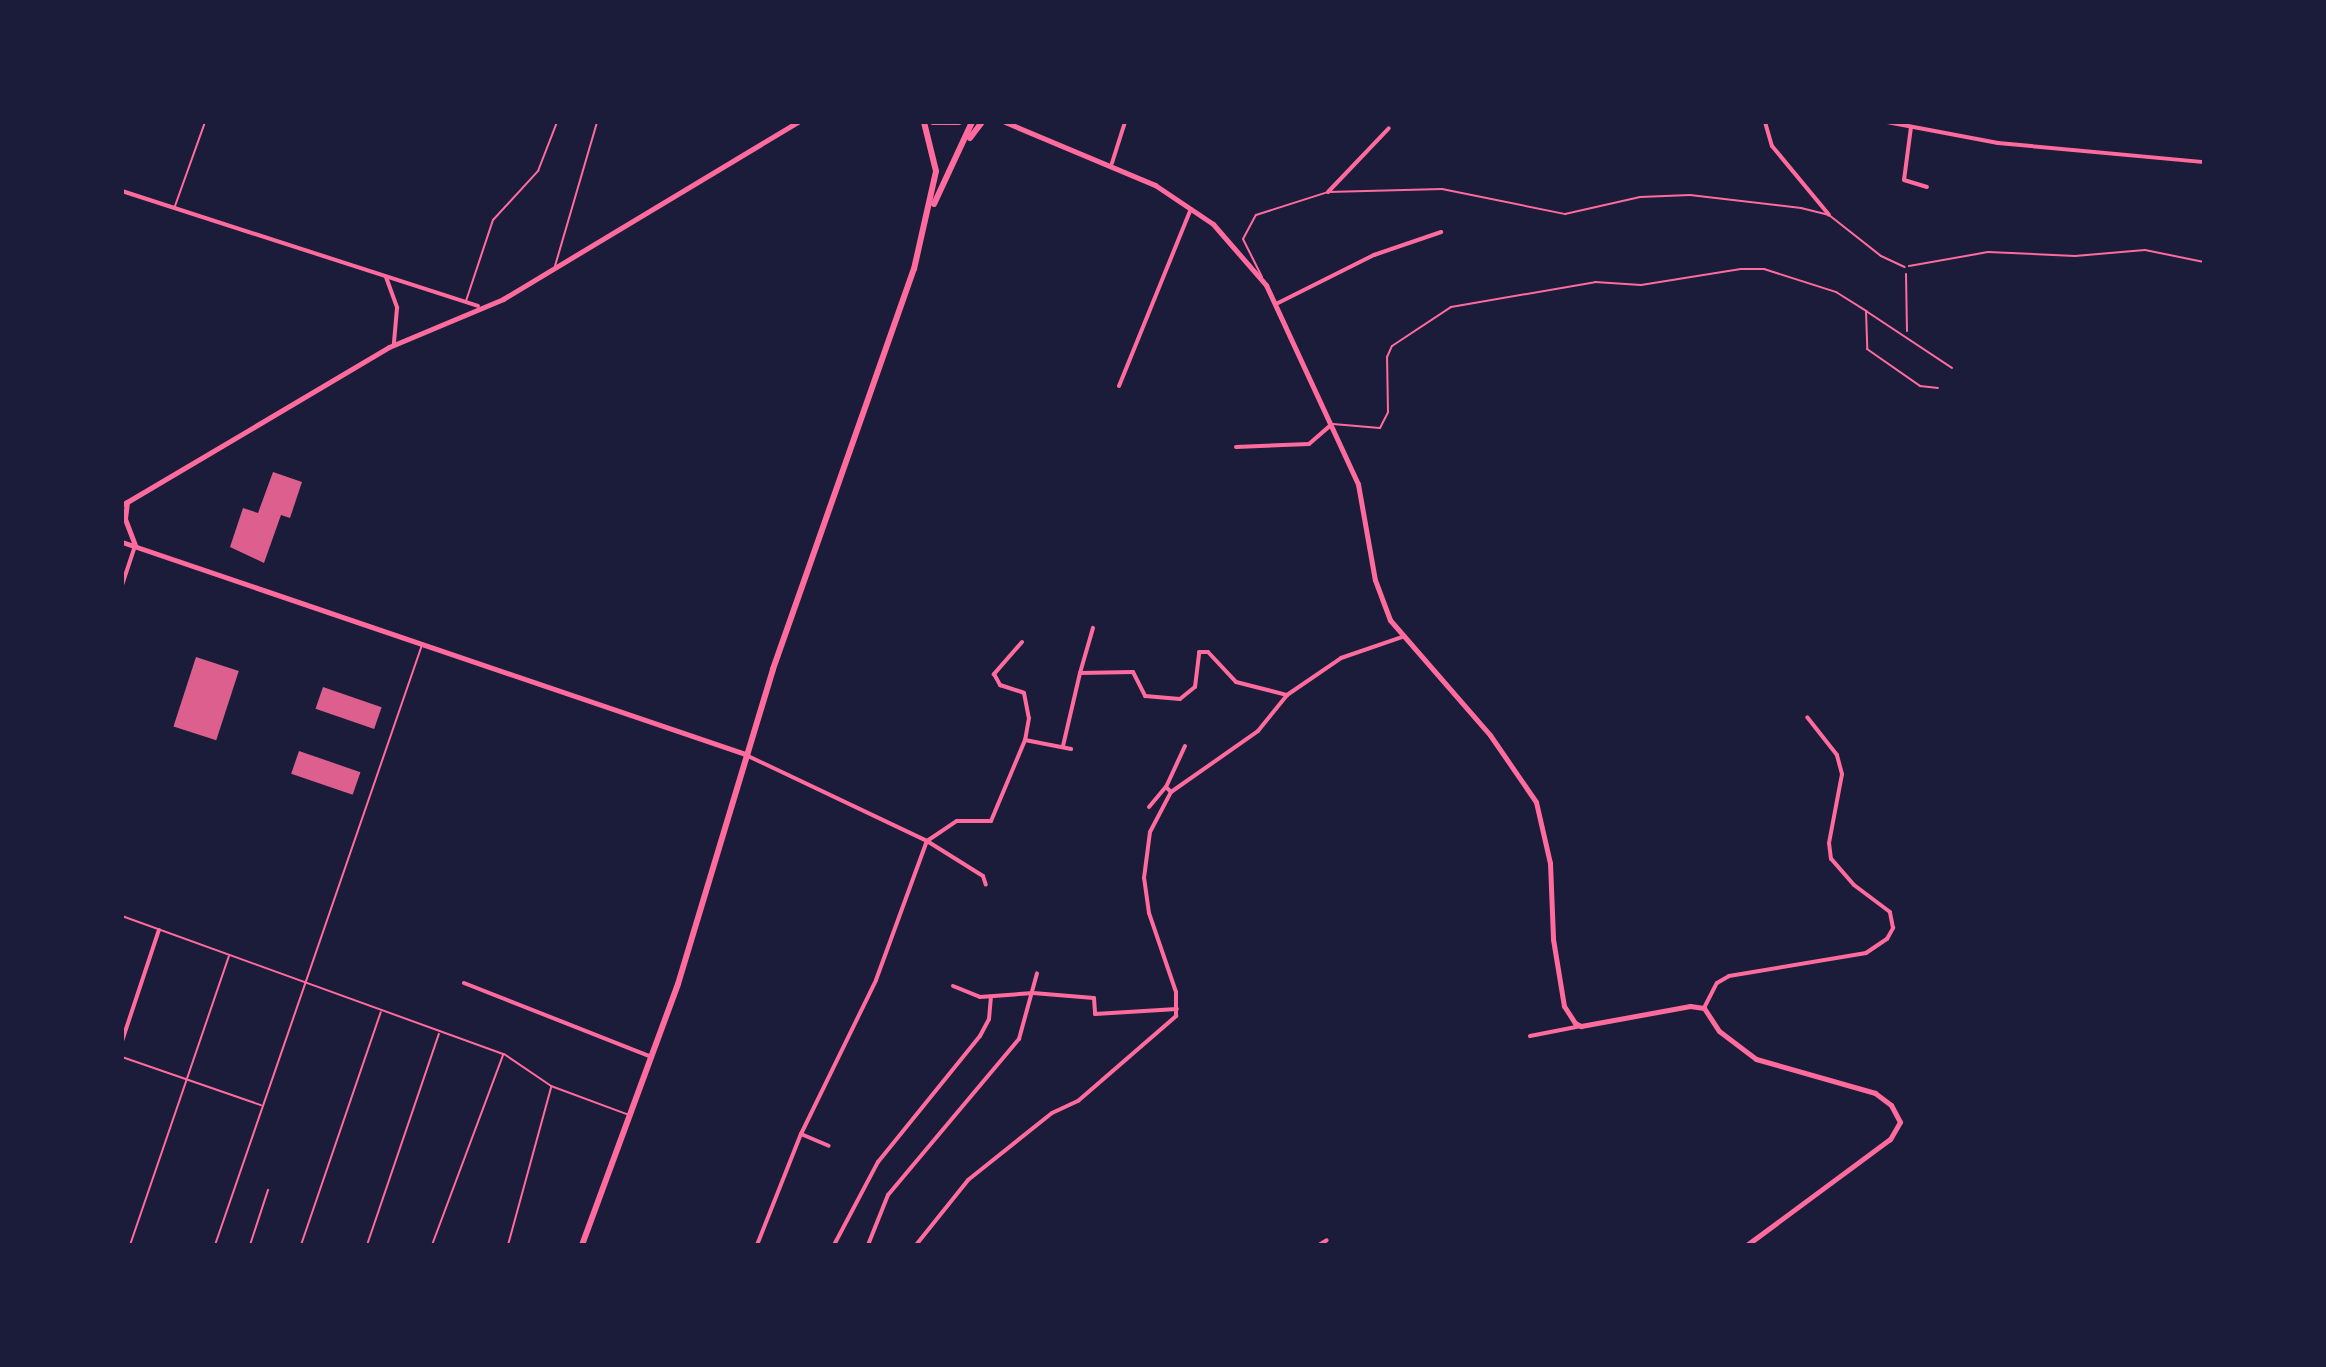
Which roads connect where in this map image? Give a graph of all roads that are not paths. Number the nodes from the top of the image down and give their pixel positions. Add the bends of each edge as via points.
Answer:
1 (205, 122) edge
2 (557, 122) edge
3 (597, 122) edge
4 (798, 122) edge
5 (924, 122) edge
6 (933, 122) edge
7 (959, 122) edge
8 (972, 122) edge
9 (982, 122) edge
10 (1005, 122) edge
11 (1125, 122) edge
12 (1765, 122) edge
13 (1887, 122) edge
14 (1911, 127) junction
15 (1389, 128) dead end
16 (967, 143) junction
17 (2204, 162) edge
18 (1112, 163) junction
19 (1927, 187) dead end
20 (122, 191) edge
21 (1328, 192) junction
22 (175, 207) junction
23 (1191, 209) junction
24 (930, 211) junction
25 (1829, 215) junction
26 (1441, 232) dead end
27 (1905, 267) road end
28 (554, 269) junction
29 (386, 277) junction
30 (1266, 285) junction
31 (465, 302) junction
32 (1276, 304) junction
33 (478, 306) junction
34 (1866, 311) junction
35 (393, 345) junction
36 (1952, 368) dead end
37 (1119, 386) dead end
38 (1938, 388) dead end
39 (1332, 423) junction
40 (1236, 447) dead end
41 (125, 504) edge
42 (122, 542) edge
43 (135, 546) junction
44 (122, 585) edge
45 (1093, 628) dead end
46 (1402, 637) junction
47 (1022, 642) dead end
48 (422, 645) junction
49 (1080, 673) junction
50 (1287, 695) junction
51 (1807, 717) dead end
52 (1025, 740) junction
53 (1185, 746) dead end
54 (1063, 747) junction
55 (1071, 749) dead end
56 (745, 754) junction
57 (1166, 787) junction
58 (1171, 792) junction
59 (1149, 807) dead end
60 (927, 841) junction
61 (986, 885) dead end
62 (122, 916) edge
63 (159, 930) junction
64 (229, 956) junction
65 (1037, 973) dead end
66 (464, 983) dead end
67 (305, 984) junction
68 (953, 986) dead end
69 (1033, 993) junction
70 (991, 998) junction
71 (1704, 1008) junction
72 (1178, 1009) junction
73 (381, 1012) junction
74 (1581, 1026) junction
75 (439, 1032) junction
76 (1530, 1036) dead end
77 (122, 1041) edge
78 (504, 1054) junction
79 (122, 1057) edge
80 (652, 1057) junction
81 (187, 1079) junction
82 (551, 1086) junction
83 (262, 1105) junction
84 (630, 1115) junction
85 (801, 1134) junction
86 (829, 1146) dead end
87 (268, 1190) dead end
88 (1327, 1240) dead end
89 (130, 1245) edge
90 (215, 1245) edge
91 (250, 1245) edge
92 (301, 1245) edge
93 (367, 1245) edge
94 (432, 1245) edge
95 (508, 1245) edge
96 (582, 1245) edge
97 (757, 1245) edge
98 (834, 1245) edge
99 (868, 1245) edge
100 (916, 1245) edge
101 (1319, 1245) edge
102 (1747, 1245) edge

1 - 22 lane
2 - 31 lane via 538,171 493,220
3 - 28 lane
4 - 28 street
5 - 24 main road via 936,171
6 - 7 main road
8 - 16 main road
9 - 16 main road
10 - 18 street
11 - 18 street
12 - 25 street via 1772,146
13 - 14 street
14 - 17 street via 1998,143
14 - 19 street via 1904,180
15 - 21 street
16 - 24 main road
18 - 23 street
20 - 22 street
21 - 25 lane via 1442,189 1565,214 1640,197 1690,195
21 - 30 lane via 1256,215 1243,239
22 - 29 street
23 - 30 street via 1245,256
23 - 37 street
24 - 56 main road
25 - 27 lane via 1881,256
26 - 32 street via 1374,255
28 - 33 street via 503,299
29 - 31 street
29 - 35 street via 397,308
30 - 32 street
31 - 33 street
32 - 39 street
33 - 35 street
34 - 36 lane
34 - 38 lane via 1867,349 1920,386
34 - 39 lane via 1836,292 1764,269 1641,285 1595,282 1462,303 1423,321 1392,346 1387,357 1388,412 1380,428
35 - 41 street
39 - 40 street via 1309,444
39 - 46 street via 1358,484 1375,580
41 - 43 street
42 - 43 street
43 - 44 street
43 - 48 street
45 - 49 street
46 - 50 street via 1341,658
46 - 74 street via 1490,735 1536,802 1550,863 1553,939 1564,1006
47 - 52 street via 994,674 1000,685 1024,693 1029,718
48 - 56 street
48 - 67 lane
49 - 50 street via 1133,672 1145,696 1180,699 1195,687 1199,652 1208,652 1236,682
49 - 54 street via 1077,704
50 - 58 street via 1258,731
51 - 71 street via 1837,755 1842,774 1829,843 1831,859 1890,912 1893,928 1866,953 1729,976 1717,983
52 - 54 street
52 - 60 street via 991,821 957,821
53 - 57 street
54 - 55 street
56 - 60 street
56 - 80 main road
57 - 58 street
57 - 59 street
58 - 72 street via 1150,832 1144,878
60 - 61 street via 983,876
60 - 85 street via 876,980
62 - 63 lane
63 - 64 lane
63 - 77 street
64 - 67 lane
64 - 81 lane
65 - 69 street
66 - 80 street
67 - 73 lane
67 - 83 lane
68 - 70 street
69 - 70 street
69 - 72 street via 1094,998 1095,1014
69 - 99 street via 1019,1039 888,1195
70 - 98 street via 980,1036 878,1162
71 - 74 street via 1690,1006
71 - 102 street via 1719,1031 1756,1059 1875,1093 1900,1122 1875,1152
72 - 100 street via 1170,1025 1132,1057 957,1189
73 - 75 lane
73 - 92 lane
74 - 76 street
75 - 78 lane
75 - 93 lane
78 - 82 lane
78 - 94 lane
79 - 81 lane
80 - 84 main road
81 - 83 lane
81 - 89 lane
82 - 84 lane
82 - 95 lane
83 - 90 lane
84 - 96 main road
85 - 86 street
85 - 97 street
87 - 91 lane
88 - 101 street

